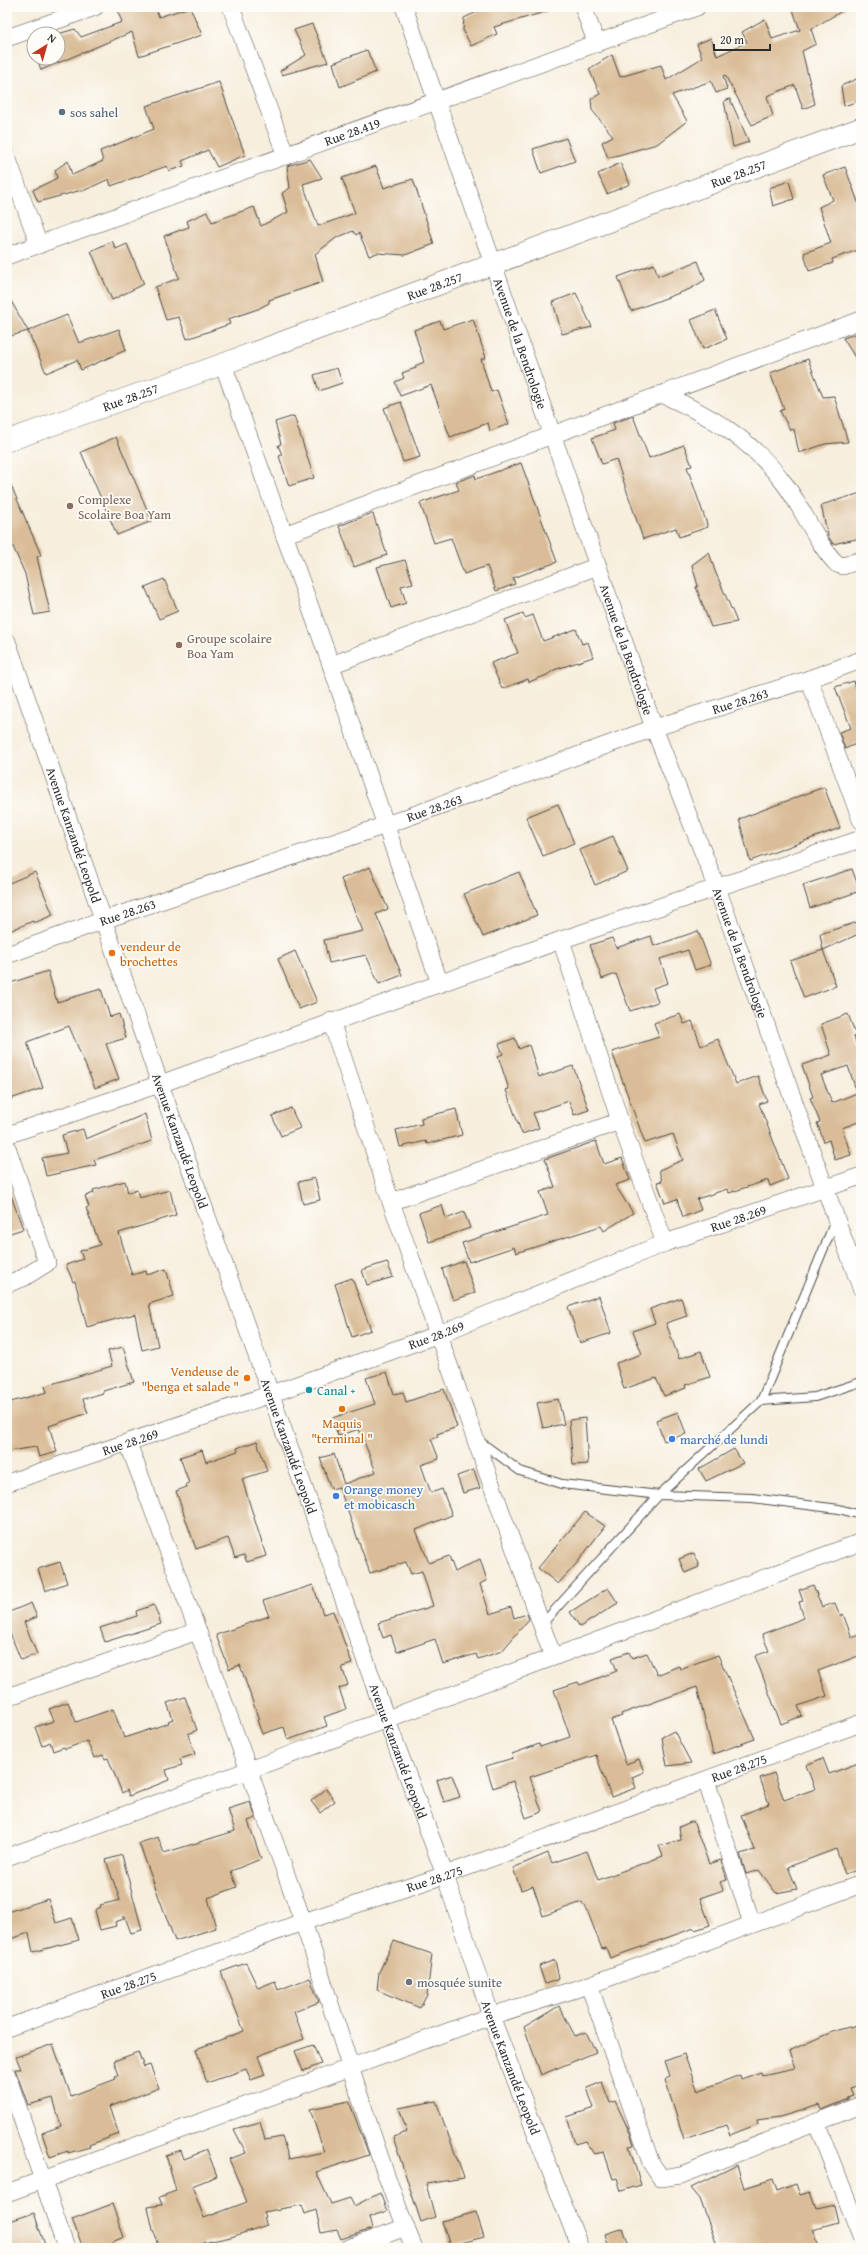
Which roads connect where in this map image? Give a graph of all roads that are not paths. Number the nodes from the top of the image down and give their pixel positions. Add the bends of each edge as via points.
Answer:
1 (95, 7) edge
2 (231, 7) edge
3 (404, 7) edge
4 (583, 7) edge
5 (697, 7) edge
6 (7, 38) edge
7 (597, 44) junction
8 (438, 102) junction
9 (861, 128) edge
10 (286, 156) junction
11 (7, 158) edge
12 (39, 245) junction
13 (7, 256) edge
14 (492, 264) junction
15 (861, 320) edge
16 (223, 364) junction
17 (662, 394) junction
18 (552, 435) junction
19 (7, 441) edge
20 (284, 535) junction
21 (861, 560) edge
22 (598, 566) junction
23 (7, 641) edge
24 (861, 660) edge
25 (331, 665) junction
26 (809, 679) junction
27 (654, 728) junction
28 (861, 820) edge
29 (386, 825) junction
30 (861, 839) edge
31 (717, 888) junction
32 (104, 920) junction
33 (561, 940) junction
34 (7, 955) edge
35 (440, 984) junction
36 (331, 1022) junction
37 (160, 1084) junction
38 (620, 1121) junction
39 (7, 1135) edge
40 (7, 1147) edge
41 (861, 1176) edge
42 (826, 1188) junction
43 (391, 1202) junction
44 (836, 1218) junction
45 (665, 1243) junction
46 (7, 1284) edge
47 (861, 1288) edge
48 (439, 1334) junction
49 (861, 1382) edge
50 (271, 1394) junction
51 (761, 1401) junction
52 (476, 1439) junction
53 (128, 1443) junction
54 (7, 1484) edge
55 (659, 1495) junction
56 (861, 1515) edge
57 (861, 1542) edge
58 (543, 1623) junction
59 (198, 1631) junction
60 (553, 1657) junction
61 (7, 1697) edge
62 (386, 1718) junction
63 (861, 1723) edge
64 (249, 1771) junction
65 (706, 1780) junction
66 (7, 1857) edge
67 (445, 1875) junction
68 (861, 1884) edge
69 (303, 1922) junction
70 (752, 1924) junction
71 (589, 1985) junction
72 (491, 2016) junction
73 (7, 2028) edge
74 (350, 2067) junction
75 (7, 2075) edge
76 (861, 2105) edge
77 (816, 2122) junction
78 (42, 2180) junction
79 (7, 2193) edge
80 (406, 2227) junction
81 (861, 2236) edge
82 (66, 2248) edge
83 (349, 2248) edge
84 (414, 2248) edge
85 (580, 2248) edge

1 - 6 street
2 - 10 street
3 - 8 street, Avenue de la Bendrologie
4 - 7 street
5 - 7 street, Rue 28.419
7 - 8 street, Rue 28.419
8 - 10 street, Rue 28.419
8 - 14 street, Avenue de la Bendrologie
9 - 14 street, Rue 28.257
10 - 12 street, Rue 28.419
11 - 12 street
12 - 13 street, Rue 28.419
14 - 16 street, Rue 28.257
14 - 18 street, Avenue de la Bendrologie
15 - 17 street
16 - 19 street, Rue 28.257
16 - 20 street
17 - 18 street
17 - 21 street via 703,412 738,435 784,483 837,564 843,566
18 - 20 street
18 - 22 street, Avenue de la Bendrologie
20 - 25 street
22 - 25 street
22 - 27 street, Avenue de la Bendrologie
23 - 32 street, Avenue Kanzandé Leopold
24 - 26 street, Rue 28.263
25 - 29 street
26 - 27 street, Rue 28.263
26 - 28 street
27 - 29 street, Rue 28.263
27 - 31 street, Avenue de la Bendrologie
29 - 32 street, Rue 28.263
29 - 35 street
30 - 31 street
31 - 33 street
31 - 42 street, Avenue de la Bendrologie
32 - 34 street, Rue 28.263
32 - 37 street, Avenue Kanzandé Leopold
33 - 35 street
33 - 38 street
35 - 36 street
36 - 37 street
36 - 43 street
37 - 39 street
37 - 50 street, Avenue Kanzandé Leopold
38 - 43 street
38 - 45 street
40 - 46 street via 47,1262 23,1278
41 - 42 street, Rue 28.269
42 - 44 street, Avenue de la Bendrologie
42 - 45 street, Rue 28.269
43 - 48 street
44 - 47 street, Avenue de la Bendrologie
44 - 51 lane
45 - 48 street, Rue 28.269
48 - 50 street, Rue 28.269
48 - 52 street
49 - 51 lane via 815,1397
50 - 53 street, Rue 28.269
50 - 62 street, Avenue Kanzandé Leopold
51 - 55 lane
52 - 55 lane via 520,1471 562,1484
52 - 58 street
53 - 54 street, Rue 28.269
53 - 59 street
55 - 56 lane via 752,1498 839,1509
55 - 58 lane
57 - 60 street
58 - 60 street
59 - 61 street
59 - 64 street
60 - 62 street
62 - 64 street
62 - 67 street, Avenue Kanzandé Leopold
63 - 65 street, Rue 28.275
64 - 66 street
64 - 69 street
65 - 67 street, Rue 28.275
65 - 70 street
67 - 69 street, Rue 28.275
67 - 72 street, Avenue Kanzandé Leopold
68 - 70 street
69 - 73 street, Rue 28.275
69 - 74 street
70 - 71 street
71 - 72 street
71 - 77 street via 651,2163 661,2178 681,2175
72 - 74 street
72 - 85 street, Avenue Kanzandé Leopold
74 - 78 street
74 - 80 street
75 - 78 street
76 - 77 street
77 - 81 street
78 - 79 street
78 - 82 street
80 - 83 street
80 - 84 street

